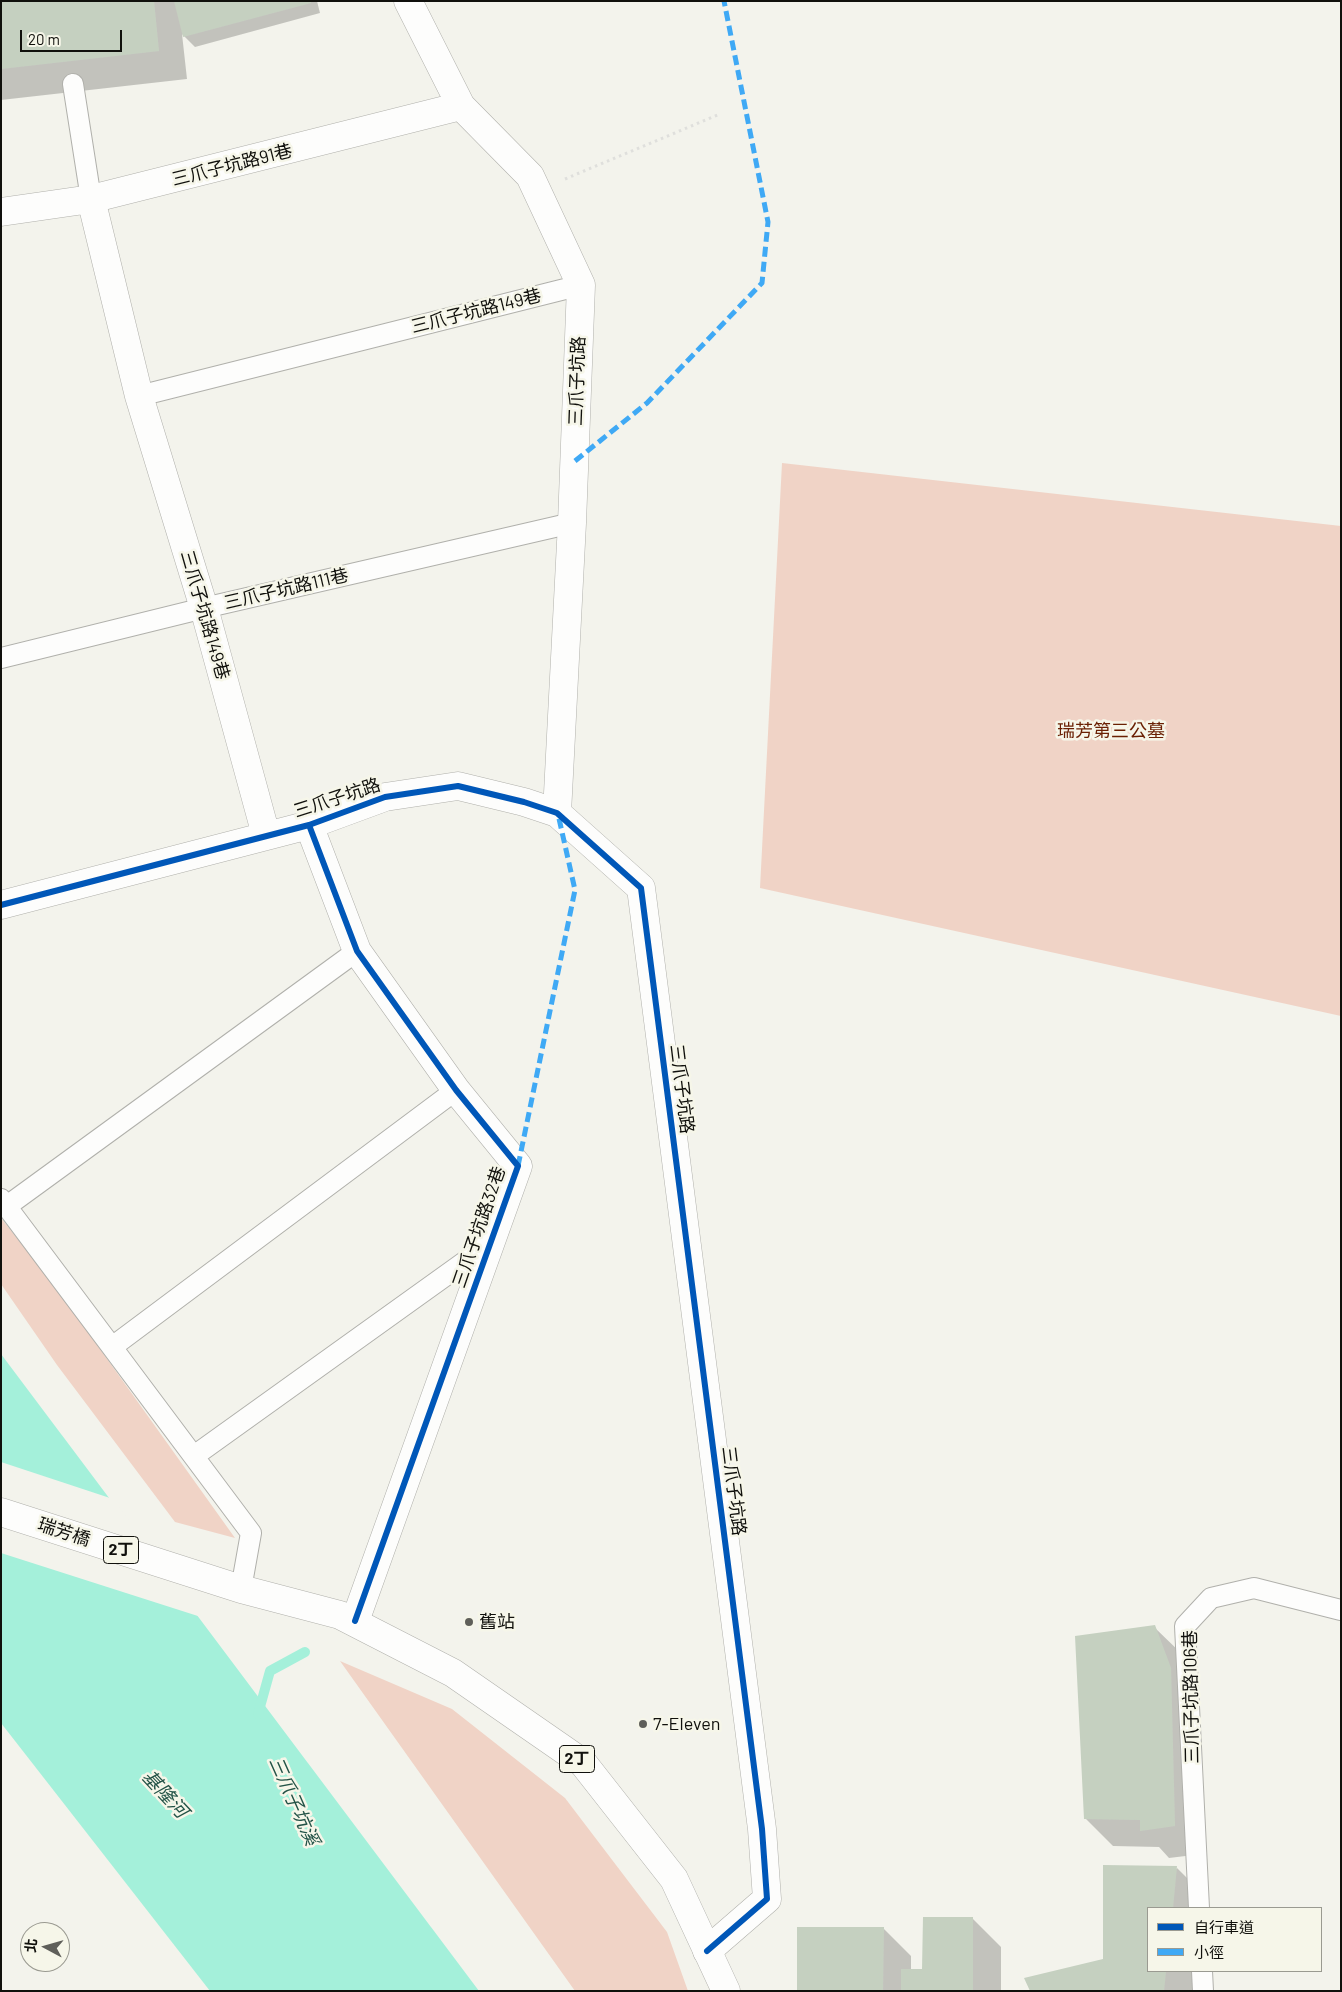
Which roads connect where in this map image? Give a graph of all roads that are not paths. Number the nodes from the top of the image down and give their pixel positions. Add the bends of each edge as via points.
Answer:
1 (415, 3) edge
2 (74, 84) dead end
3 (461, 106) junction
4 (91, 199) junction
5 (1, 212) edge
6 (581, 285) junction
7 (138, 396) junction
8 (572, 523) junction
9 (204, 608) junction
10 (1, 658) edge
11 (557, 813) junction
12 (309, 825) junction
13 (266, 835) junction
14 (1, 905) edge
15 (357, 951) junction
16 (456, 1090) junction
17 (4, 1202) edge
18 (491, 1243) junction
19 (112, 1347) junction
20 (194, 1456) junction
21 (1, 1512) edge
22 (241, 1589) junction
23 (1341, 1610) edge
24 (355, 1621) junction
25 (1199, 1907) edge
26 (707, 1951) junction
27 (1202, 1972) edge
28 (726, 1991) edge
29 (1203, 1991) edge

1 - 3 street, 三爪子坑路
2 - 4 lane
3 - 4 street, 三爪子坑路91巷
3 - 6 street, 三爪子坑路 via 530,176
4 - 5 street, 三爪子坑路91巷
4 - 7 street, 三爪子坑路149巷
6 - 7 lane, 三爪子坑路149巷
6 - 8 street, 三爪子坑路
7 - 9 street, 三爪子坑路149巷
8 - 9 lane, 三爪子坑路111巷
8 - 11 street, 三爪子坑路
9 - 10 lane, 三爪子坑路111巷
9 - 13 street, 三爪子坑路149巷
11 - 12 street, 三爪子坑路 via 458,786 385,797
11 - 26 street, 三爪子坑路 via 641,888 644,908 762,1830 767,1899
12 - 13 street, 三爪子坑路
12 - 15 street, 三爪子坑路32巷
13 - 14 street, 三爪子坑路
15 - 16 street, 三爪子坑路32巷
15 - 17 lane
16 - 18 street, 三爪子坑路32巷 via 518,1166
16 - 19 lane
17 - 19 lane
18 - 20 lane
18 - 24 street, 三爪子坑路32巷
19 - 20 lane
20 - 22 lane via 251,1533
21 - 22 street, 瑞芳橋 / 2丁
22 - 24 street, 2丁
23 - 25 lane, 三爪子坑路106巷 via 1254,1588 1212,1598 1185,1626
24 - 26 street, 2丁 via 453,1673 583,1763 674,1879
26 - 28 street, 2丁
27 - 29 lane

